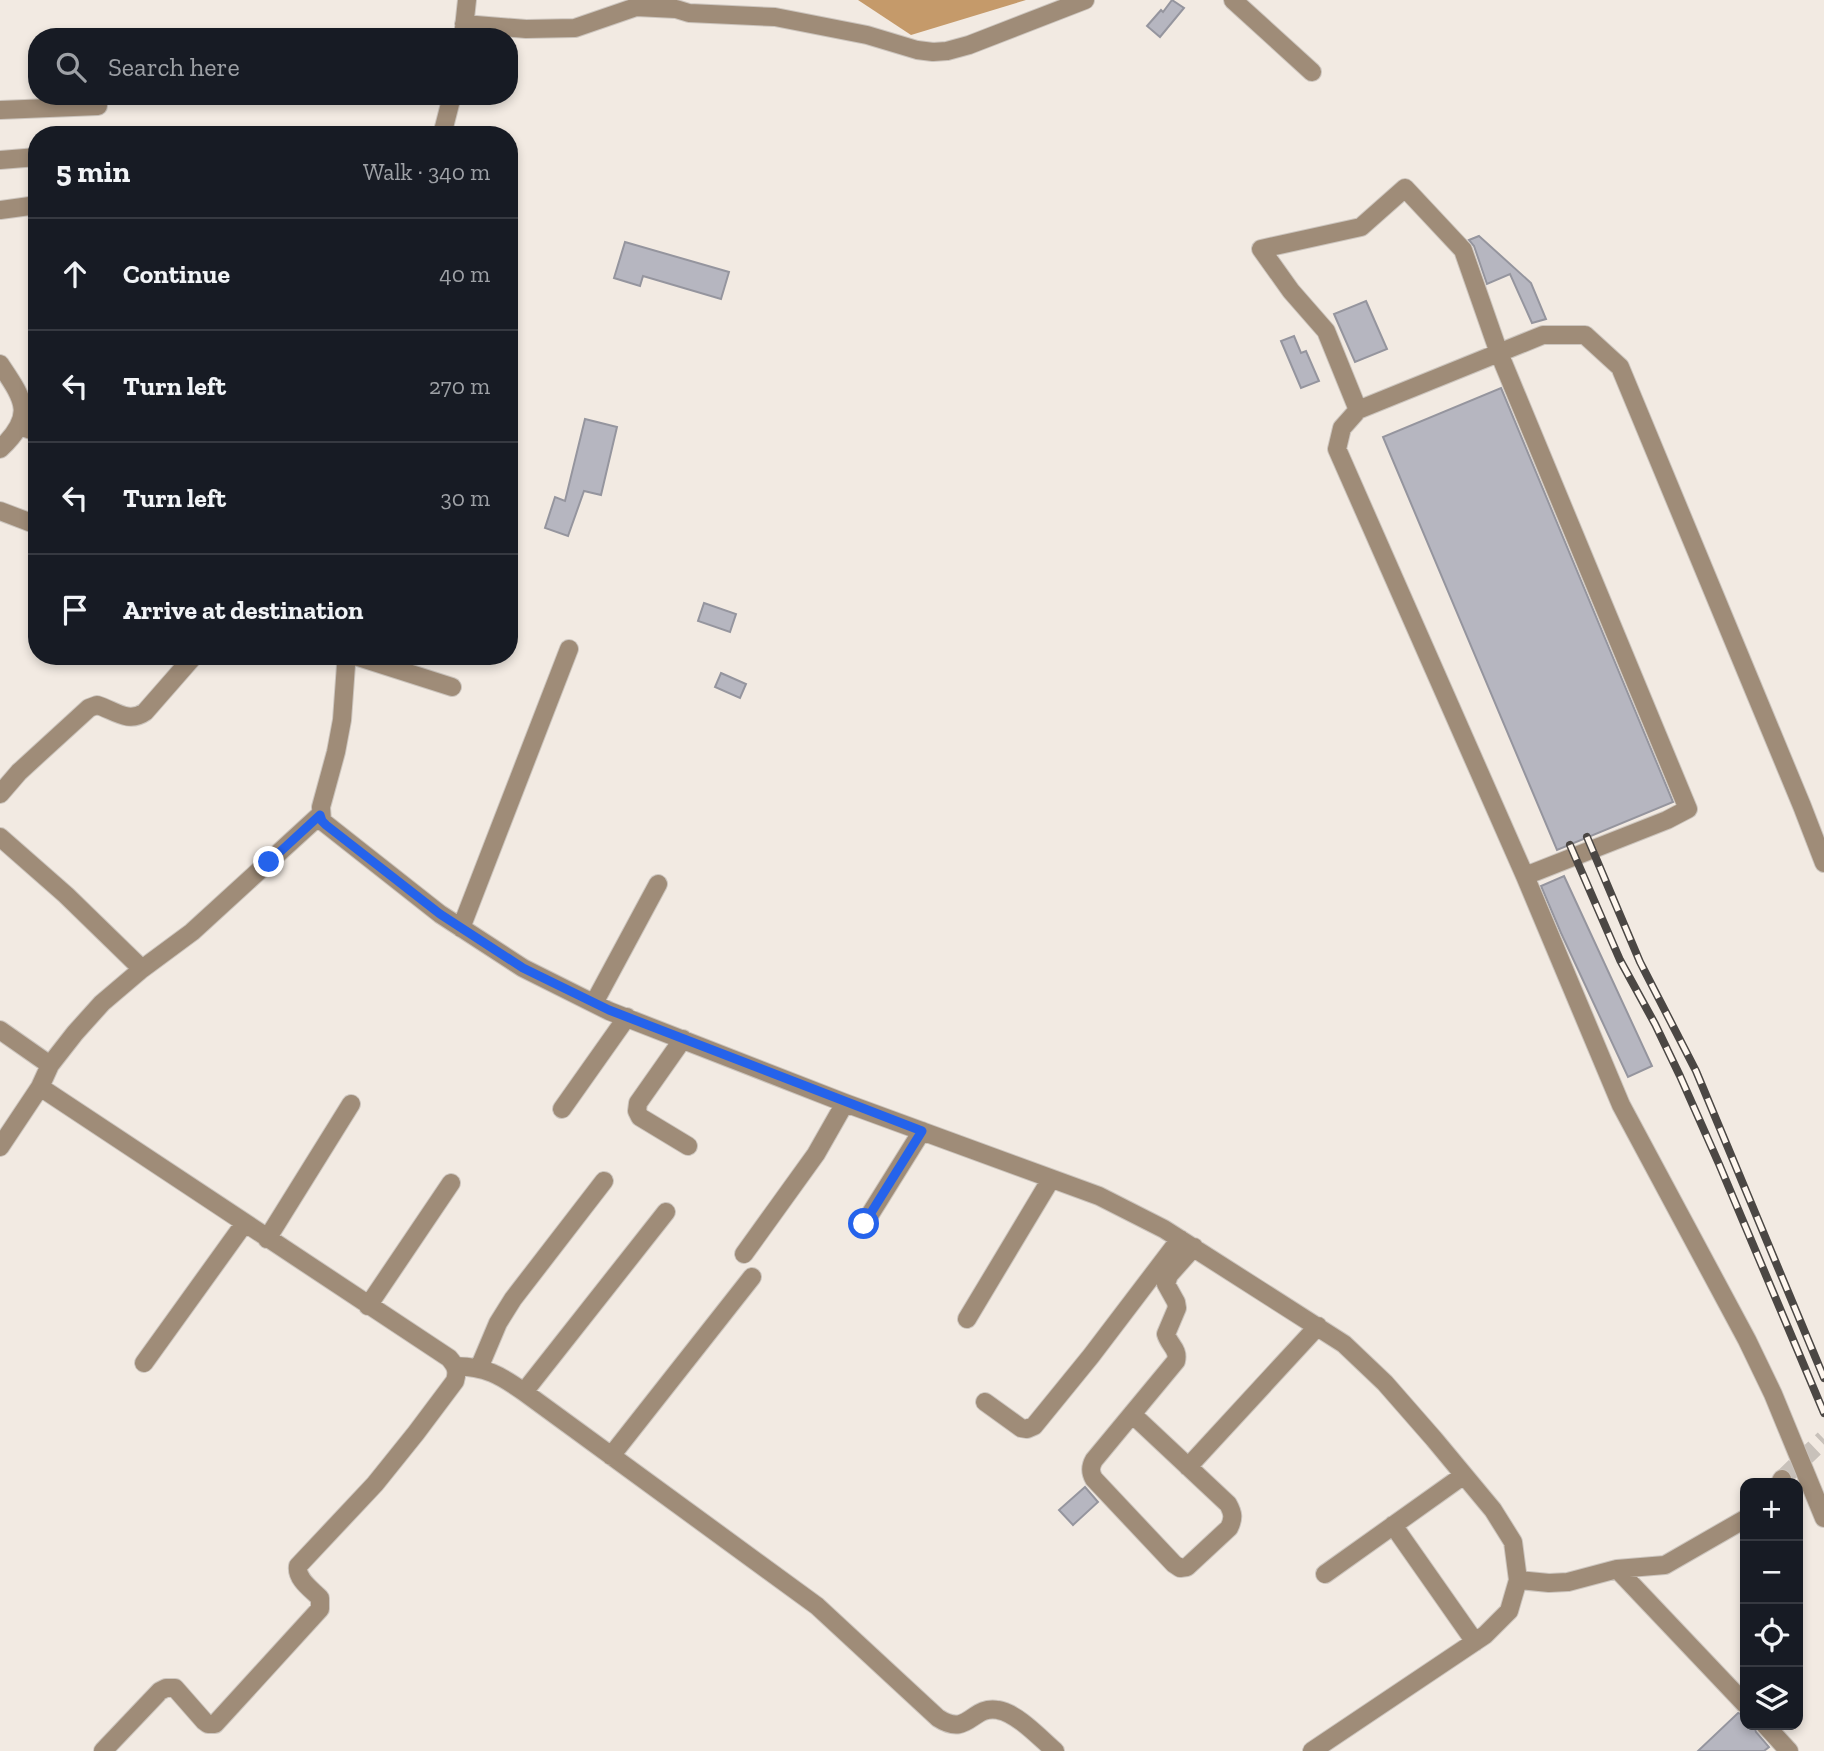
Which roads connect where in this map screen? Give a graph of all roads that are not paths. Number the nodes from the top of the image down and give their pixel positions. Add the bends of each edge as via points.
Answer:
1 (467, 0) edge
2 (1086, 0) edge
3 (1233, 0) edge
4 (464, 28) edge
5 (518, 29) edge
6 (1312, 72) dead end
7 (450, 105) edge
8 (98, 106) dead end
9 (0, 110) edge
10 (444, 126) edge
11 (28, 158) edge
12 (0, 160) edge
13 (28, 206) edge
14 (0, 210) edge
15 (1499, 353) junction
16 (0, 363) edge
17 (1358, 410) junction
18 (19, 426) junction
19 (28, 429) edge
20 (0, 449) edge
21 (0, 511) edge
22 (28, 522) edge
23 (569, 649) dead end
24 (186, 665) edge
25 (346, 665) edge
26 (383, 665) edge
27 (452, 687) dead end
28 (0, 794) edge
29 (320, 815) junction
30 (0, 837) edge
31 (1824, 863) edge
32 (1525, 876) junction
33 (658, 884) dead end
34 (461, 928) junction
35 (142, 969) junction
36 (594, 1003) junction
37 (626, 1017) junction
38 (0, 1030) edge
39 (683, 1039) junction
40 (50, 1065) junction
41 (40, 1087) junction
42 (845, 1103) junction
43 (351, 1104) dead end
44 (562, 1109) dead end
45 (922, 1131) junction
46 (688, 1146) dead end
47 (0, 1147) edge
48 (1051, 1179) junction
49 (604, 1181) dead end
50 (451, 1183) dead end
51 (666, 1212) dead end
52 (244, 1224) junction
53 (864, 1224) dead end
54 (267, 1239) junction
55 (1187, 1243) junction
56 (744, 1254) dead end
57 (752, 1277) dead end
58 (368, 1306) junction
59 (967, 1319) dead end
60 (1318, 1326) junction
61 (145, 1363) dead end
62 (456, 1366) junction
63 (479, 1368) junction
64 (524, 1392) junction
65 (985, 1402) dead end
66 (1132, 1414) junction
67 (611, 1456) junction
68 (1188, 1467) junction
69 (1464, 1475) junction
70 (1824, 1518) edge
71 (1740, 1522) edge
72 (1393, 1525) junction
73 (1617, 1569) junction
74 (1325, 1574) dead end
75 (1518, 1580) junction
76 (1475, 1642) junction
77 (1740, 1699) edge
78 (1770, 1730) edge
79 (103, 1751) edge
80 (1055, 1751) edge
81 (1312, 1751) edge
82 (1790, 1751) edge

1 - 4 street
2 - 5 street via 969,45 933,52 775,17 676,9 636,7 575,28
3 - 6 street
7 - 10 street
8 - 9 street
11 - 12 street
13 - 14 street
15 - 17 street
15 - 17 street via 1463,250 1405,188 1361,227 1261,249 1326,331
15 - 31 street via 1543,335 1585,335 1620,367
15 - 32 street via 1688,809
16 - 18 street via 22,399
17 - 32 street via 1342,428 1337,449
18 - 19 street
18 - 20 street
21 - 22 street
23 - 34 street
24 - 28 street via 138,717 125,717 97,705 89,708
25 - 29 street via 337,752
26 - 27 street
29 - 34 street via 326,825
29 - 35 street via 192,932
30 - 35 street
32 - 70 street via 1621,1105 1752,1351
33 - 36 street
34 - 36 street via 523,968
35 - 40 street via 102,1003
36 - 37 street
37 - 39 street
37 - 44 street
38 - 40 street
39 - 42 street
39 - 46 street via 637,1111
40 - 41 street
41 - 47 street
41 - 52 street
42 - 45 street
42 - 56 street via 816,1154
43 - 54 street
45 - 48 street
45 - 53 street
48 - 55 street via 1098,1196
48 - 59 street
49 - 63 street via 513,1299
50 - 58 street
51 - 64 street
52 - 54 street
52 - 61 street
54 - 58 street
55 - 60 street
55 - 65 street via 1034,1426 1021,1428
55 - 66 street via 1166,1284 1177,1308 1166,1334 1178,1355
57 - 67 street
58 - 62 street
60 - 68 street
60 - 69 street via 1385,1383
62 - 63 street
62 - 79 street via 455,1381 416,1433 298,1566 299,1577 320,1598 320,1609 241,1696 212,1725 175,1689 160,1690
63 - 64 street via 500,1375
64 - 67 street
66 - 68 street
66 - 68 street via 1094,1460 1091,1474 1180,1567 1193,1563 1233,1520 1228,1504
67 - 80 street via 817,1606 938,1718 955,1725 995,1709 1008,1713
69 - 72 street
69 - 75 street via 1513,1542
71 - 73 street via 1665,1565
72 - 74 street
72 - 76 street
73 - 75 street via 1568,1581
73 - 77 street
75 - 76 street via 1509,1611
76 - 81 street
78 - 82 street

